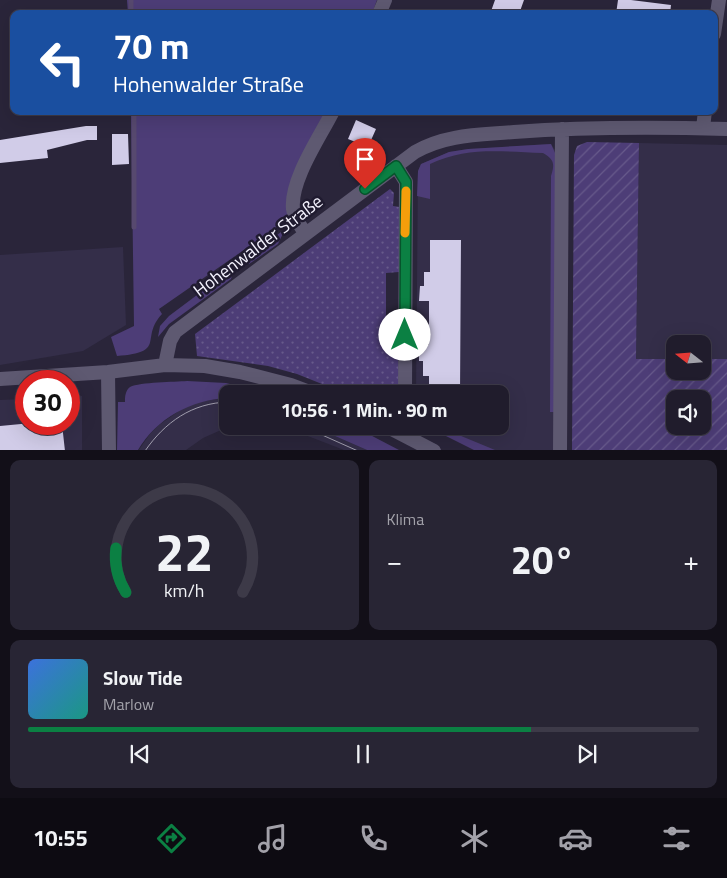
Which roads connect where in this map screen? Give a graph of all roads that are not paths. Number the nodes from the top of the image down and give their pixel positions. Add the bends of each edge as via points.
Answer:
1 (331, 115) edge
2 (705, 115) edge
3 (703, 128) junction
4 (562, 129) junction
5 (727, 129) edge
6 (396, 166) junction
7 (305, 233) junction
8 (165, 365) junction
9 (104, 372) junction
10 (0, 380) edge
11 (291, 385) edge
12 (405, 385) edge
13 (406, 435) edge
14 (109, 450) edge
15 (434, 450) edge
16 (560, 450) edge

1 - 7 street via 293,196 296,219
2 - 3 street
3 - 4 street, Hohenwalder Straße
3 - 5 street, Hohenwalder Straße
4 - 6 street, Hohenwalder Straße via 460,136 430,144
4 - 16 street
6 - 7 street, Hohenwalder Straße
6 - 12 street via 406,182
7 - 8 street, Hohenwalder Straße via 175,332
8 - 9 street
8 - 11 street via 205,366
9 - 10 street
9 - 14 street
13 - 15 street

